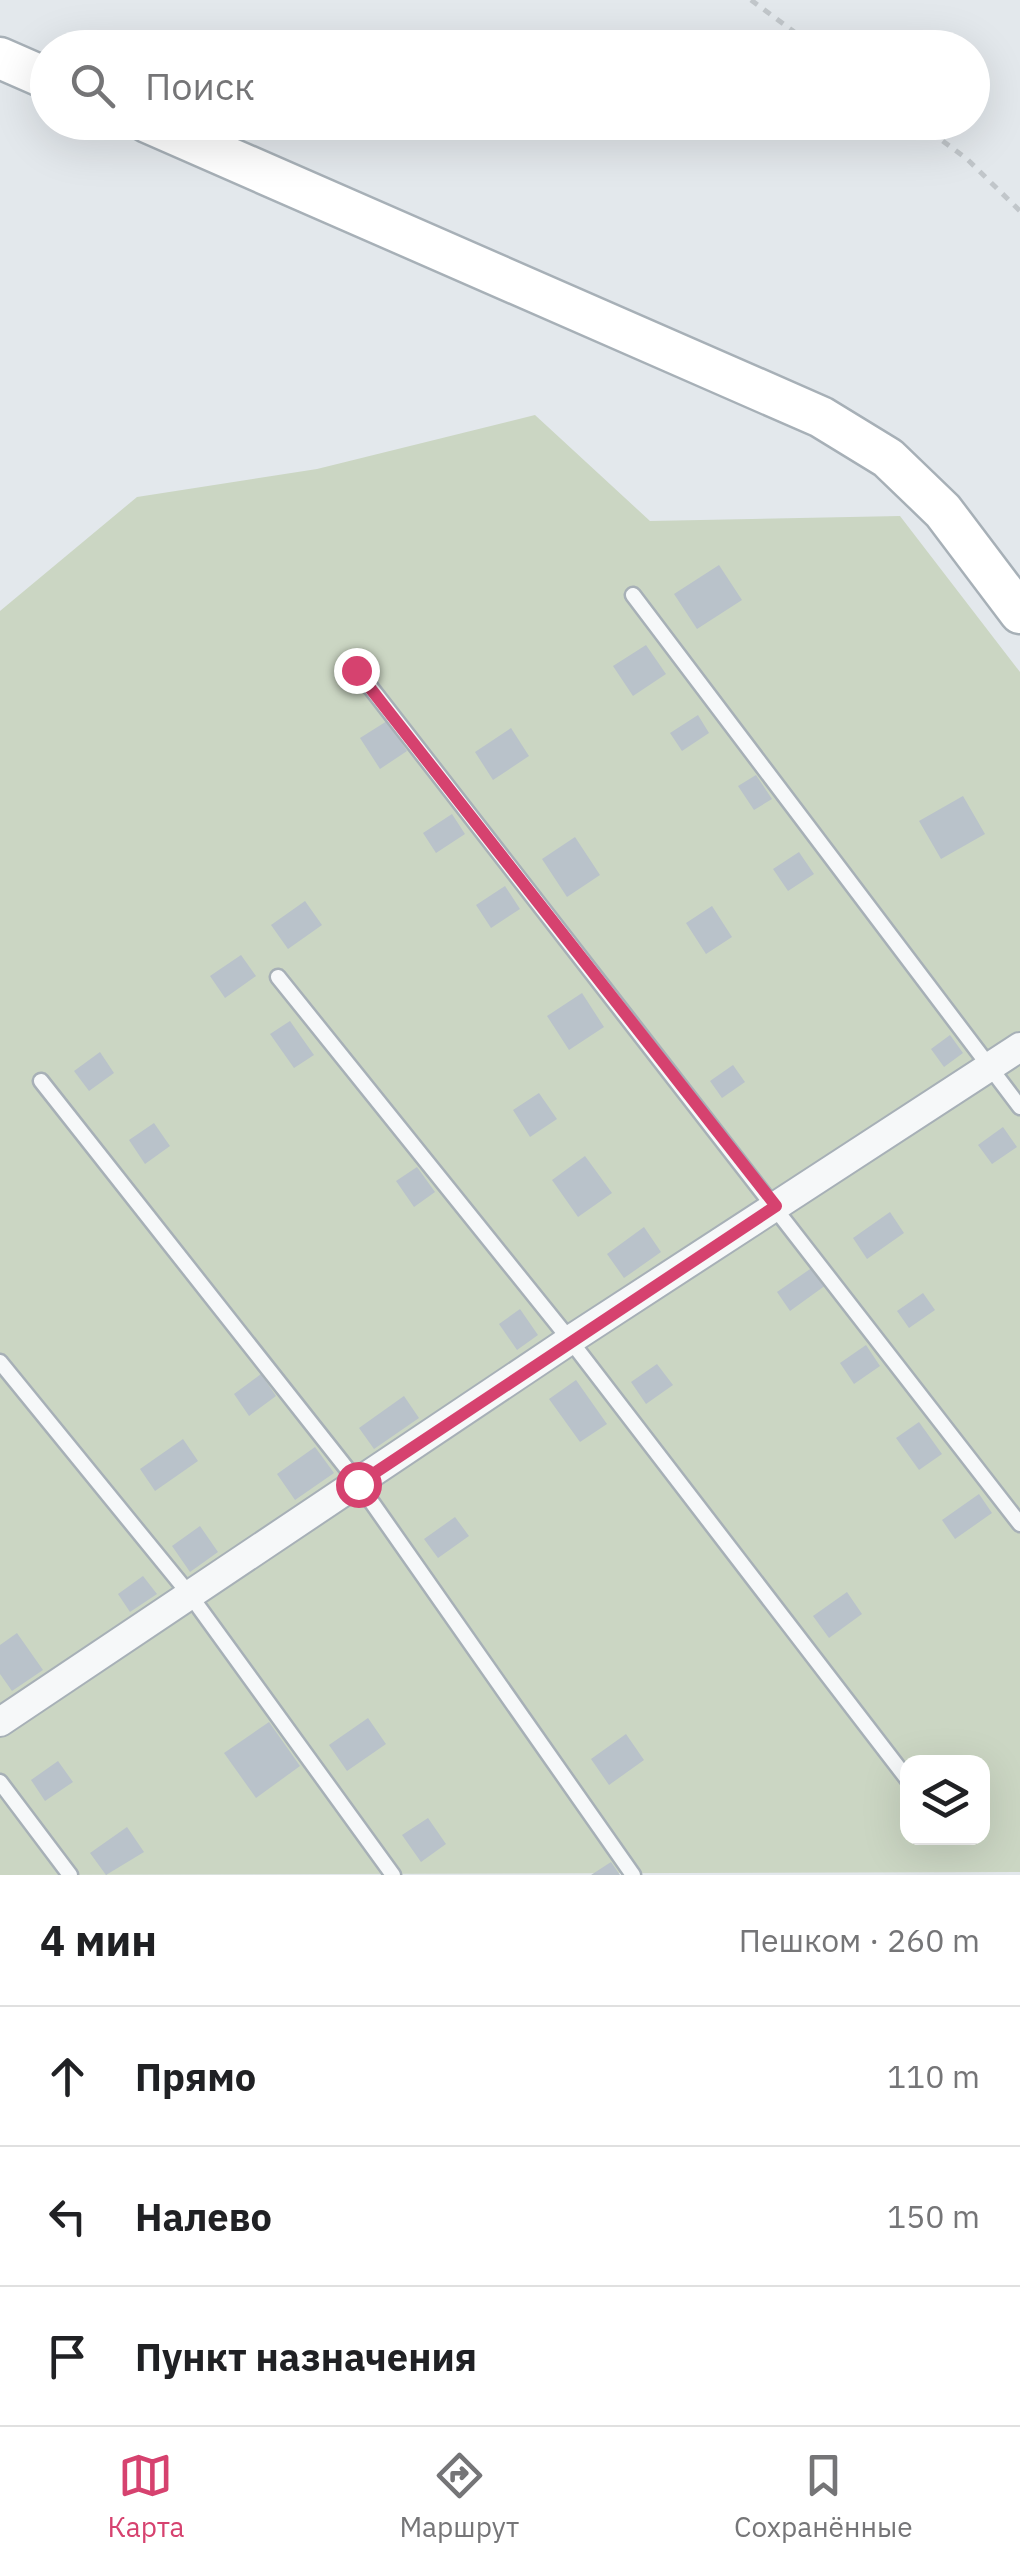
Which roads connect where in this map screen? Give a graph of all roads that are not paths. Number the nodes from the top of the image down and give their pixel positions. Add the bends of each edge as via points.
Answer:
1 (0, 58) edge
2 (30, 71) edge
3 (188, 140) edge
4 (633, 595) dead end
5 (1020, 613) edge
6 (356, 670) dead end
7 (278, 977) dead end
8 (1020, 1048) edge
9 (991, 1066) junction
10 (41, 1082) dead end
11 (1020, 1107) edge
12 (776, 1206) junction
13 (570, 1340) junction
14 (0, 1362) edge
15 (358, 1484) junction
16 (1020, 1524) edge
17 (190, 1595) junction
18 (0, 1722) edge
19 (900, 1770) edge
20 (0, 1782) edge
21 (70, 1875) edge
22 (392, 1875) edge
23 (633, 1875) edge

1 - 2 street
3 - 5 street via 821,417 888,458 942,512
4 - 9 lane
6 - 12 lane
7 - 13 lane
8 - 9 street
9 - 11 lane
9 - 12 street
10 - 15 lane
12 - 13 street
12 - 16 lane
13 - 15 street
13 - 19 lane
14 - 17 lane
15 - 17 street
15 - 23 lane
17 - 18 street
17 - 22 lane
20 - 21 lane

